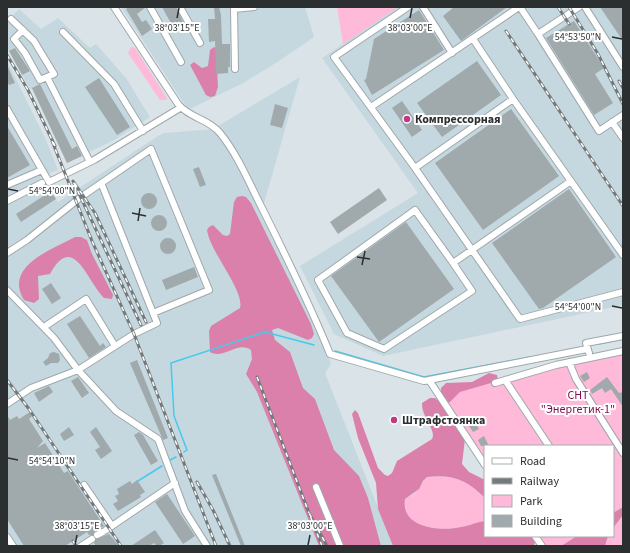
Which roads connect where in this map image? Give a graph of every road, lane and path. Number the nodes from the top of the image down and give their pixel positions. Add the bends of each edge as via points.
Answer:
1 (114, 7) edge
2 (150, 7) edge
3 (180, 7) edge
4 (254, 7) edge
5 (408, 7) edge
6 (423, 7) edge
7 (520, 7) edge
8 (579, 7) edge
9 (585, 7) edge
10 (12, 19) dead end
11 (23, 30) junction
12 (63, 32) dead end
13 (538, 34) junction
14 (473, 39) junction
15 (200, 43) dead end
16 (452, 53) junction
17 (181, 62) dead end
18 (623, 67) edge
19 (235, 69) dead end
20 (48, 77) junction
21 (513, 99) junction
22 (371, 107) junction
23 (180, 108) junction
24 (7, 109) edge
25 (623, 115) edge
26 (612, 122) junction
27 (142, 131) junction
28 (623, 138) edge
29 (90, 162) junction
30 (415, 168) junction
31 (42, 170) junction
32 (572, 181) junction
33 (42, 183) dead end
34 (7, 185) edge
35 (102, 185) junction
36 (7, 201) edge
37 (472, 250) junction
38 (7, 253) edge
39 (623, 255) edge
40 (453, 263) junction
41 (7, 290) edge
42 (623, 292) edge
43 (153, 313) junction
44 (44, 327) junction
45 (623, 336) edge
46 (115, 346) junction
47 (587, 350) junction
48 (623, 351) edge
49 (592, 357) junction
50 (569, 362) junction
51 (78, 370) junction
52 (429, 380) junction
53 (505, 380) junction
54 (495, 383) dead end
55 (7, 404) edge
56 (548, 445) edge
57 (623, 453) edge
58 (484, 463) edge
59 (174, 483) junction
60 (84, 485) dead end
61 (316, 487) dead end
62 (102, 532) junction
63 (7, 537) edge
64 (536, 537) edge
65 (13, 546) edge
66 (81, 546) edge
67 (207, 546) edge
68 (340, 546) edge
69 (542, 546) edge

1 - 23 street
2 - 17 street
3 - 15 street
4 - 19 street via 234,9
5 - 22 street via 334,57
6 - 16 street
7 - 13 street
7 - 14 street
8 - 13 street
9 - 18 street
10 - 11 street
11 - 20 street via 34,41 54,74
11 - 20 street via 14,39 40,80
12 - 27 street via 114,84
13 - 26 street via 599,130
14 - 16 street
14 - 21 street
16 - 22 street
20 - 29 street
21 - 30 street
21 - 32 street
22 - 30 street
23 - 27 street
23 - 52 street via 188,115 216,128 225,140 305,294 330,354 416,380
24 - 31 street
25 - 26 street
26 - 28 street
27 - 29 street
29 - 31 street via 49,182
30 - 37 street
31 - 34 street
32 - 37 street
32 - 39 street
33 - 36 street
35 - 38 street via 81,197 28,240
35 - 43 street
35 - 43 street via 151,149 209,290
37 - 40 street
37 - 42 street via 520,319
40 - 40 street via 415,210 318,280 347,333 384,349 472,291
41 - 44 street
43 - 46 street via 157,323
44 - 46 street via 86,299
44 - 51 street
45 - 47 street via 586,343
46 - 51 street
47 - 49 street
47 - 52 street
48 - 49 street
49 - 50 street
50 - 53 street
50 - 57 street via 576,378
51 - 55 street via 31,388
51 - 59 street via 116,410 158,439
52 - 58 street
53 - 54 street
53 - 56 street
59 - 62 street
59 - 67 street via 185,511
60 - 62 street
61 - 68 street
62 - 66 street
63 - 65 street
64 - 69 street

